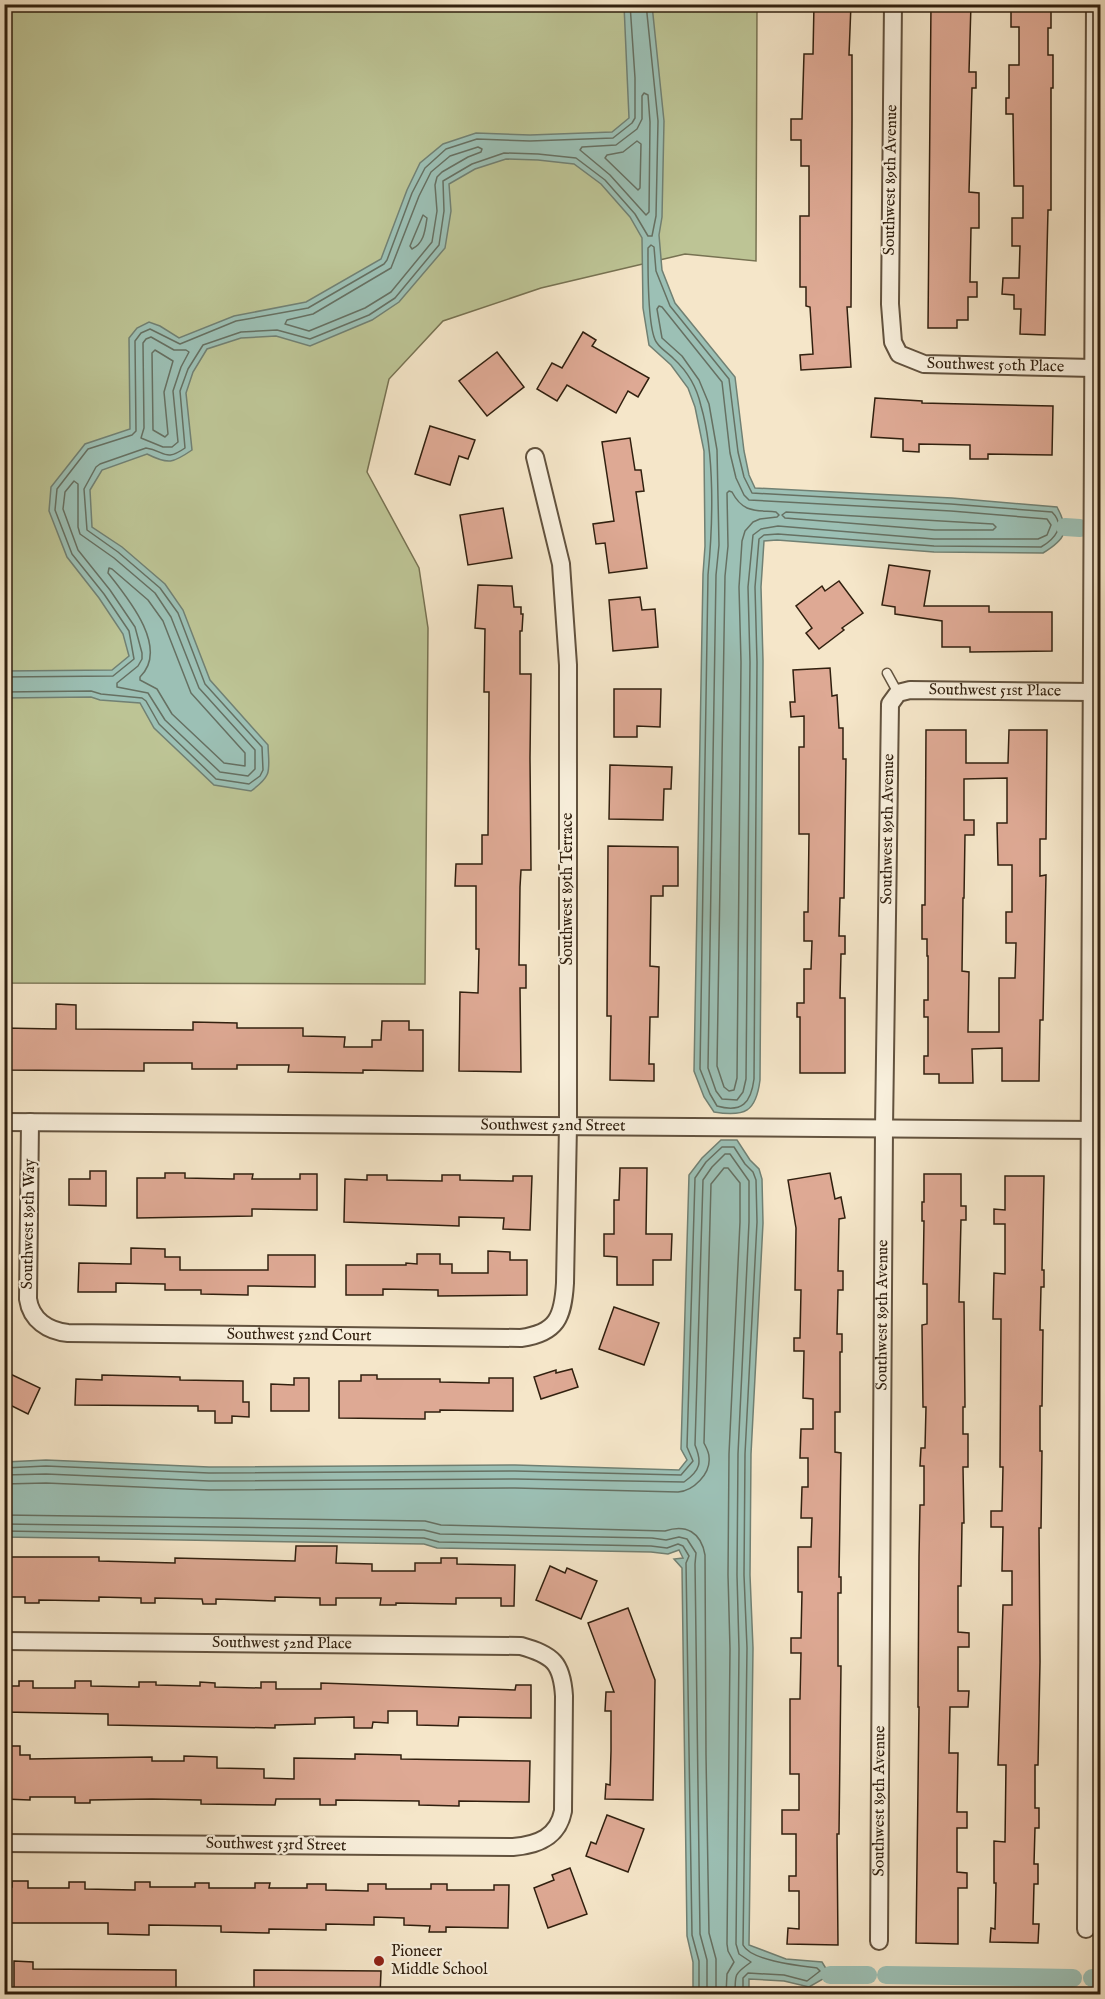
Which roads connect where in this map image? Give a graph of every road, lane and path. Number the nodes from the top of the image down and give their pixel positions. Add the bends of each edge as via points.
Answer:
1 (893, 4) edge
2 (1095, 4) edge
3 (899, 354) joint
4 (1093, 368) junction
5 (535, 457) dead end
6 (887, 673) dead end
7 (1092, 692) junction
8 (898, 693) junction
9 (4, 1122) edge
10 (30, 1122) junction
11 (568, 1125) junction
12 (884, 1128) junction
13 (1095, 1130) edge
14 (40, 1322) joint
15 (556, 1322) joint
16 (4, 1641) edge
17 (546, 1839) joint
18 (4, 1843) edge
19 (1086, 1929) dead end
20 (879, 1941) dead end

1 - 3 street, Southwest 89th Avenue via 890,304 893,342
2 - 4 street
3 - 4 street, Southwest 50th Place via 924,364
4 - 7 street
5 - 11 street, Southwest 89th Terrace via 561,564 568,665
6 - 8 lane
7 - 8 street, Southwest 51st Place
7 - 13 street
8 - 12 street, Southwest 89th Avenue via 890,704
9 - 10 street, Southwest 52nd Street
10 - 11 street, Southwest 52nd Street
10 - 14 street, Southwest 89th Way via 28,1299
11 - 12 street, Southwest 52nd Street
11 - 15 street, Southwest 89th Terrace via 564,1298
12 - 13 street, Southwest 52nd Street
12 - 20 street, Southwest 89th Avenue
13 - 19 street
14 - 15 street, Southwest 52nd Court via 68,1333 521,1338 544,1332
16 - 17 street, Southwest 52nd Place via 521,1646 538,1651 555,1662 562,1676 564,1696 563,1811 561,1821
17 - 18 street, Southwest 53rd Street via 513,1847

